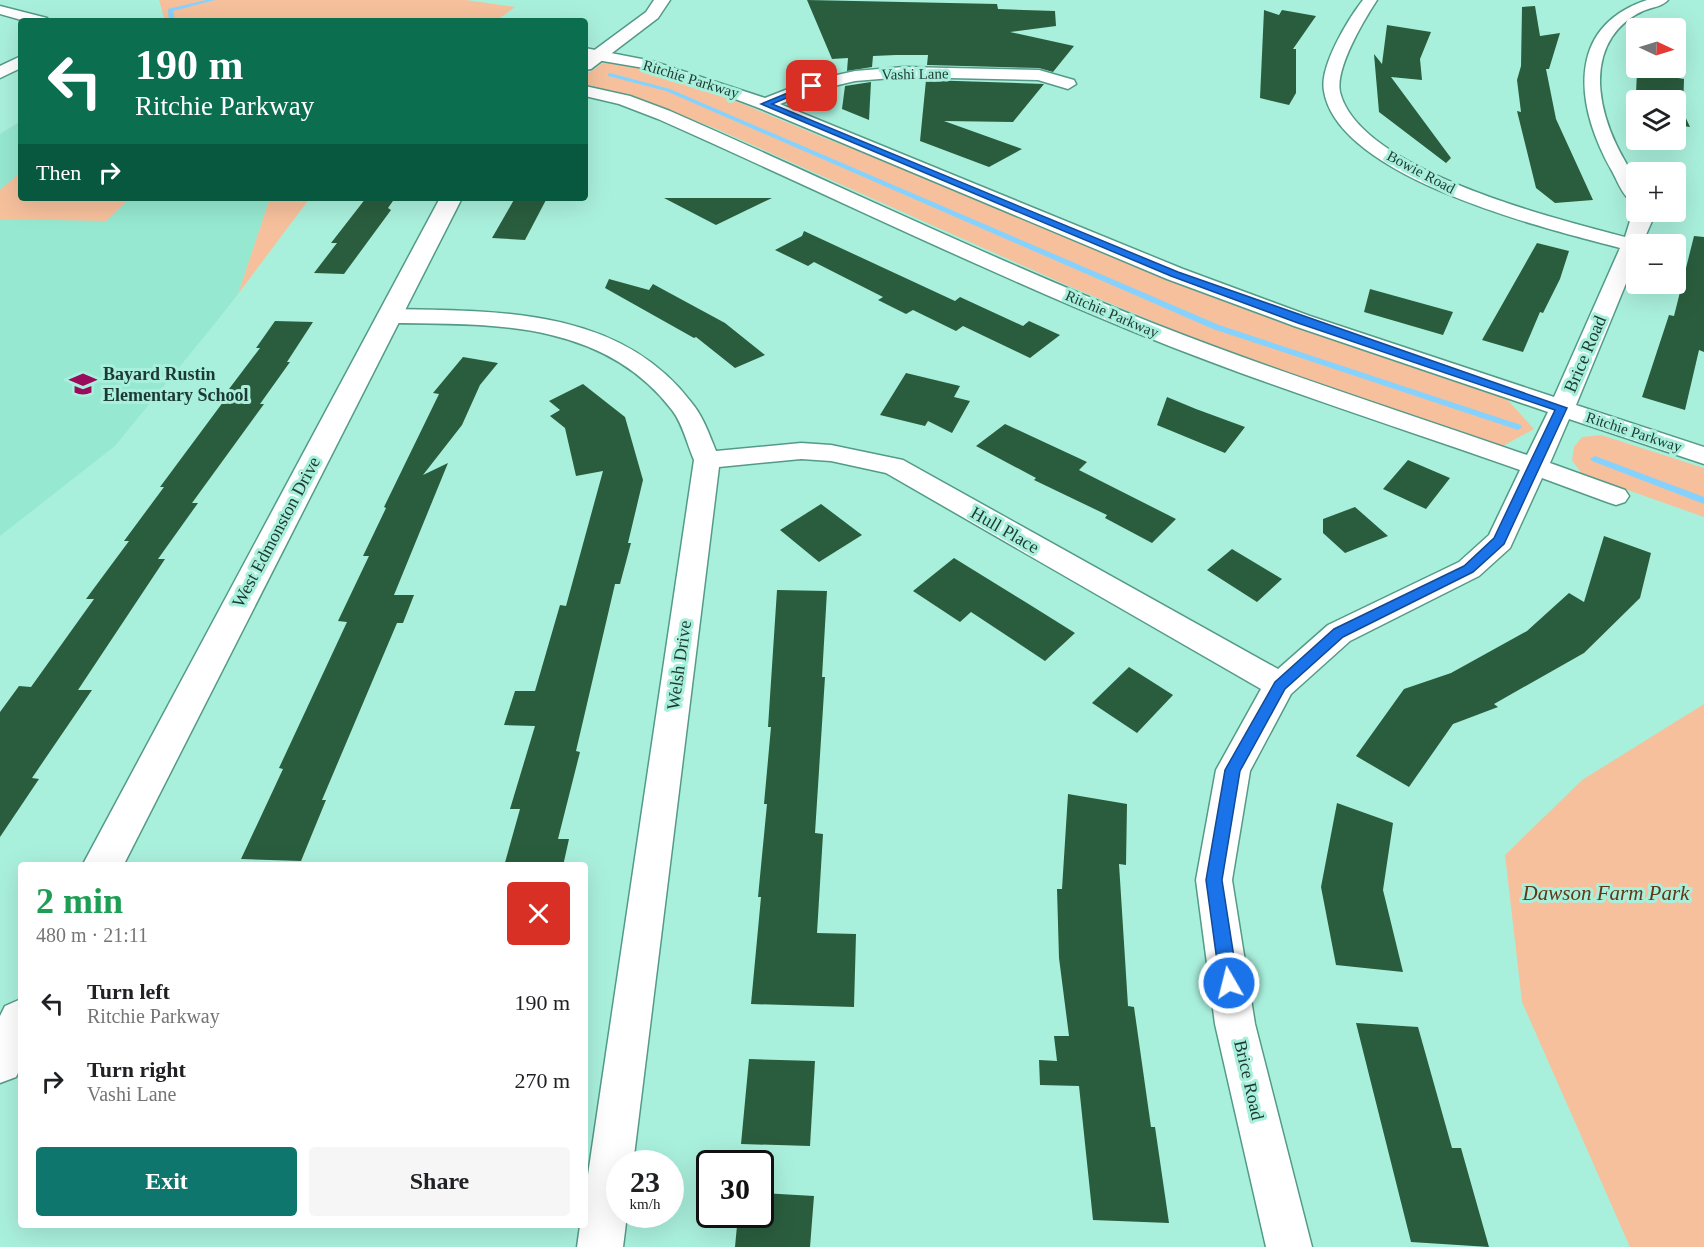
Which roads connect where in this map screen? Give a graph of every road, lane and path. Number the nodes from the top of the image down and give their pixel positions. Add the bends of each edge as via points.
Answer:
1 (662, 0) edge
2 (1370, 0) edge
3 (1661, 0) edge
4 (0, 10) edge
5 (31, 18) edge
6 (590, 58) edge
7 (18, 63) edge
8 (0, 72) edge
9 (1068, 84) dead end
10 (588, 93) edge
11 (765, 104) junction
12 (1626, 179) edge
13 (449, 201) edge
14 (1626, 243) edge
15 (1626, 259) edge
16 (388, 316) junction
17 (1562, 408) junction
18 (1704, 456) edge
19 (707, 460) junction
20 (1535, 465) junction
21 (1616, 496) dead end
22 (1280, 686) junction
23 (104, 862) edge
24 (18, 1027) edge
25 (0, 1061) edge
26 (600, 1247) edge
27 (1289, 1247) edge

1 - 6 street via 652,15
2 - 14 street, Bowie Road via 1352,24 1332,90 1340,112 1357,133 1392,159 1445,188 1545,223
3 - 12 street via 1628,10 1609,26 1594,53 1591,69 1596,116
4 - 5 street
6 - 11 street, Ritchie Parkway via 646,64
7 - 8 street
9 - 11 street, Vashi Lane via 1039,75 904,72 855,76 812,86
10 - 20 street, Ritchie Parkway via 624,100 664,115 1145,329 1258,372
11 - 17 street, Ritchie Parkway via 1175,274
13 - 16 street, West Edmonston Drive
15 - 17 street, Brice Road
16 - 19 street via 497,318 542,323 593,336 629,356 683,407
16 - 23 street, West Edmonston Drive
17 - 18 street, Ritchie Parkway
17 - 20 street, Brice Road
19 - 22 street, Hull Place via 801,451 894,466
19 - 26 street, Welsh Drive
20 - 21 street, Ritchie Parkway
20 - 22 street, Brice Road via 1500,541 1469,569 1339,633
22 - 27 street, Brice Road via 1233,770 1214,880 1236,1024
24 - 25 street

